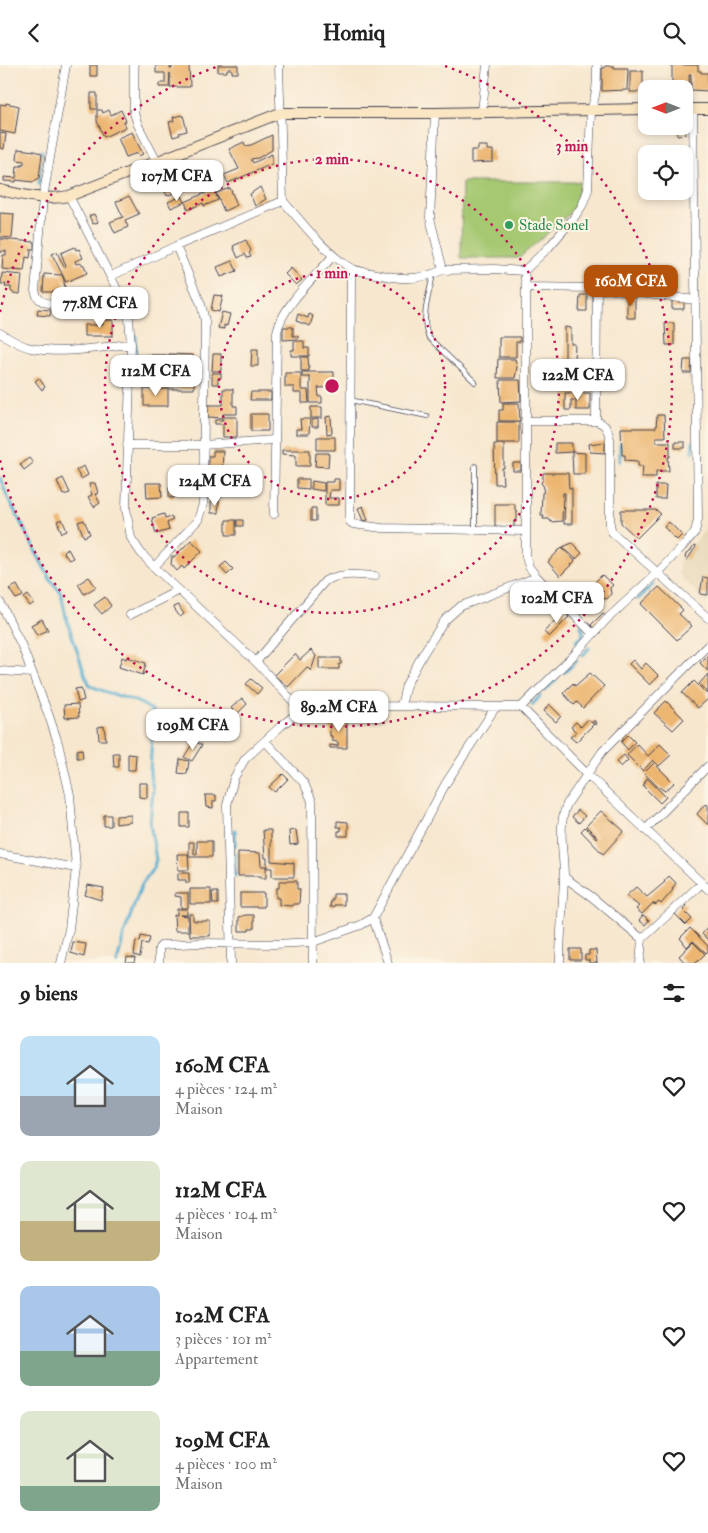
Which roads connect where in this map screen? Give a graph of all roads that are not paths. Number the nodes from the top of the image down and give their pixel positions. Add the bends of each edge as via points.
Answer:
1 (66, 65) edge
2 (134, 65) edge
3 (280, 65) edge
4 (487, 65) edge
5 (597, 65) edge
6 (591, 109) junction
7 (638, 109) edge
8 (693, 109) edge
9 (708, 109) edge
10 (482, 112) junction
11 (280, 113) junction
12 (435, 113) junction
13 (689, 135) edge
14 (157, 162) junction
15 (0, 190) edge
16 (69, 196) junction
17 (43, 198) junction
18 (283, 201) junction
19 (176, 246) junction
20 (333, 256) junction
21 (351, 269) junction
22 (443, 269) junction
23 (524, 271) junction
24 (433, 274) junction
25 (111, 276) junction
26 (526, 287) junction
27 (597, 288) junction
28 (696, 300) junction
29 (58, 305) dead end
30 (0, 333) edge
31 (131, 344) junction
32 (475, 382) dead end
33 (350, 400) junction
34 (427, 417) dead end
35 (525, 421) junction
36 (596, 421) junction
37 (274, 440) junction
38 (127, 445) junction
39 (203, 445) junction
40 (475, 466) dead end
41 (274, 514) dead end
42 (475, 530) junction
43 (525, 531) junction
44 (154, 567) junction
45 (657, 573) junction
46 (375, 576) dead end
47 (537, 577) junction
48 (179, 590) junction
49 (0, 602) edge
50 (130, 615) dead end
51 (708, 618) edge
52 (593, 634) junction
53 (708, 645) edge
54 (256, 662) junction
55 (0, 671) edge
56 (32, 673) junction
57 (401, 706) junction
58 (521, 707) junction
59 (495, 708) junction
60 (301, 710) junction
61 (265, 741) junction
62 (708, 767) edge
63 (587, 774) junction
64 (645, 830) junction
65 (0, 854) edge
66 (76, 868) junction
67 (564, 877) junction
68 (706, 887) edge
69 (373, 917) junction
70 (642, 939) junction
71 (313, 942) junction
72 (231, 944) junction
73 (61, 963) edge
74 (159, 963) edge
75 (231, 963) edge
76 (313, 963) edge
77 (388, 963) edge
78 (560, 963) edge
79 (640, 963) edge

1 - 17 street
2 - 14 street via 134,113
3 - 11 street
4 - 10 street
5 - 6 street via 597,88
6 - 7 main road
6 - 10 main road
6 - 23 street via 588,190 582,206 549,247
8 - 9 main road
10 - 12 main road
11 - 12 main road
11 - 14 main road
11 - 18 street
12 - 22 street via 430,219
13 - 28 street
14 - 16 main road
15 - 17 main road
16 - 17 main road
16 - 25 street
17 - 29 street via 35,291 40,301
18 - 19 street
18 - 20 street
19 - 25 street
19 - 39 street via 205,321
20 - 21 street
20 - 37 street via 279,321
21 - 24 street via 398,279
21 - 33 street
22 - 23 street
22 - 24 street
23 - 26 street
24 - 32 lane via 424,318 425,329 429,337
25 - 31 street via 129,319
26 - 27 street
26 - 35 street
27 - 28 street
27 - 36 street
28 - 45 street via 698,525
30 - 31 street via 30,348 56,352
31 - 38 street
33 - 34 lane
33 - 42 street via 350,522 382,528
35 - 36 street
35 - 43 street
36 - 45 street via 607,429 610,439 612,532
37 - 39 street
37 - 41 street
38 - 39 street
38 - 44 street via 126,508 131,539
39 - 44 street via 202,512
40 - 42 lane
42 - 43 street
43 - 47 street via 526,557
44 - 48 street
45 - 51 street
45 - 52 street
46 - 54 street via 344,575 325,581
47 - 52 street
47 - 57 street via 461,606 445,620 406,685
48 - 50 street
48 - 54 street
49 - 56 street
52 - 58 street
53 - 63 street via 602,752
54 - 60 street
55 - 56 street
56 - 66 street via 50,716 70,795
57 - 59 street
57 - 60 street
58 - 59 street
58 - 63 street
59 - 69 street via 446,783
60 - 61 street
61 - 71 street via 304,783 312,801
61 - 72 street via 245,759 234,777 228,805
62 - 64 street
63 - 64 street
63 - 67 street via 563,813
64 - 68 street
65 - 66 street
66 - 73 street via 69,929
67 - 70 street
67 - 78 street
68 - 70 street
69 - 71 street via 361,925
69 - 77 street
70 - 79 street
71 - 72 street
71 - 76 street
72 - 74 street via 162,945 158,952
72 - 75 street

